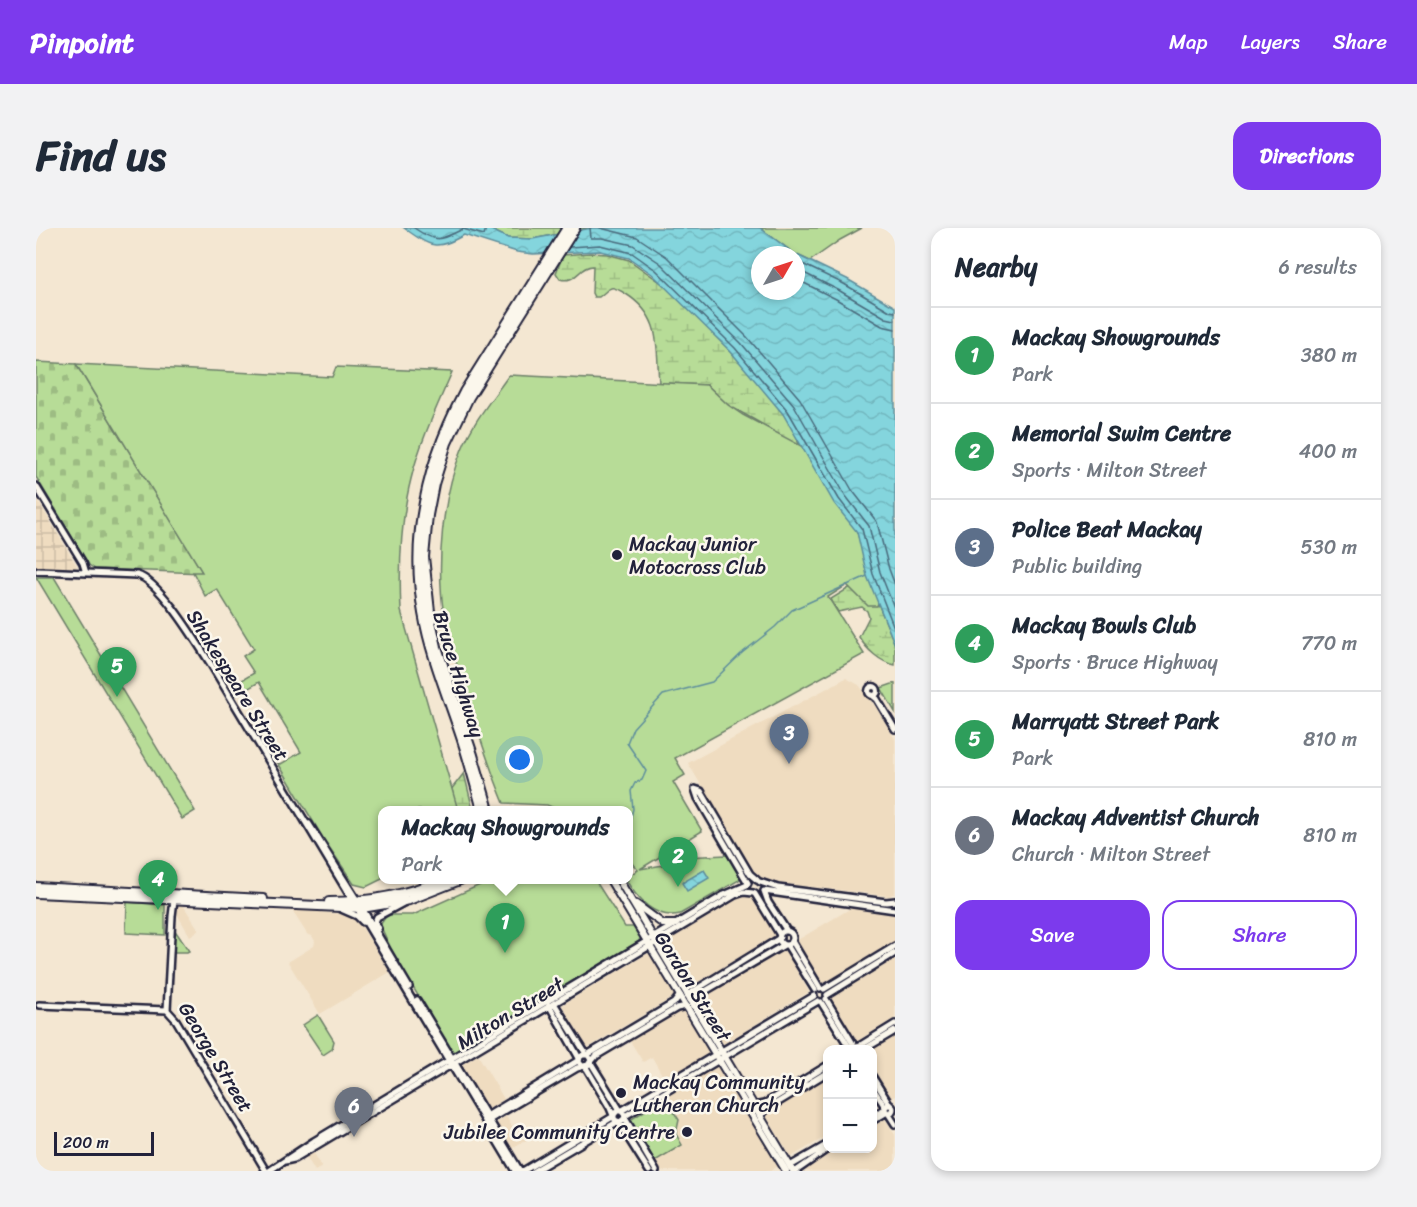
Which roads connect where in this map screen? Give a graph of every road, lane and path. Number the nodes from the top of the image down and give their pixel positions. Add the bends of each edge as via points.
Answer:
1 (567, 228) edge
2 (575, 228) edge
3 (496, 347) junction
4 (476, 378) junction
5 (36, 486) edge
6 (37, 571) edge
7 (86, 573) junction
8 (895, 724) edge
9 (895, 729) edge
10 (294, 804) junction
11 (481, 806) edge
12 (490, 806) edge
13 (743, 874) junction
14 (339, 879) junction
15 (759, 881) junction
16 (426, 884) edge
17 (430, 884) edge
18 (445, 884) edge
19 (613, 884) edge
20 (621, 884) edge
21 (621, 884) edge
22 (748, 884) junction
23 (36, 887) edge
24 (764, 891) junction
25 (36, 893) edge
26 (754, 894) junction
27 (406, 897) junction
28 (173, 898) junction
29 (719, 898) junction
30 (895, 901) edge
31 (329, 902) junction
32 (358, 905) junction
33 (339, 908) junction
34 (895, 910) edge
35 (675, 924) junction
36 (371, 930) junction
37 (787, 932) junction
38 (780, 937) junction
39 (651, 942) junction
40 (788, 944) junction
41 (895, 946) edge
42 (389, 953) junction
43 (895, 953) edge
44 (821, 995) junction
45 (686, 999) junction
46 (551, 1003) junction
47 (37, 1005) edge
48 (167, 1010) junction
49 (691, 1012) junction
50 (654, 1018) junction
51 (895, 1024) edge
52 (633, 1031) junction
53 (895, 1031) edge
54 (852, 1045) edge
55 (861, 1045) edge
56 (871, 1045) edge
57 (586, 1054) junction
58 (720, 1055) junction
59 (451, 1062) junction
60 (591, 1062) junction
61 (581, 1063) junction
62 (823, 1068) edge
63 (823, 1075) edge
64 (877, 1084) edge
65 (877, 1091) edge
66 (754, 1106) junction
67 (765, 1107) junction
68 (890, 1108) edge
69 (623, 1114) junction
70 (760, 1116) junction
71 (488, 1118) junction
72 (616, 1118) junction
73 (877, 1118) edge
74 (895, 1124) edge
75 (823, 1147) edge
76 (823, 1152) edge
77 (800, 1163) junction
78 (521, 1170) edge
79 (648, 1170) edge
80 (788, 1170) edge
81 (268, 1171) edge
82 (534, 1171) edge
83 (656, 1171) edge

1 - 3 highway
2 - 3 highway
3 - 4 highway, Bruce Highway
4 - 11 highway, Bruce Highway via 449,419 434,458 425,491 418,559 427,633
4 - 12 highway, Bruce Highway via 447,443 434,484 424,557 437,647
5 - 7 street
6 - 7 street
7 - 10 street, Shakespeare Street via 138,575 153,585 190,633
8 - 9 street via 875,693
10 - 14 street, Shakespeare Street
10 - 32 street, Shakespeare Street
13 - 15 street via 695,789 699,789 750,873
13 - 22 street
13 - 29 street via 741,882
14 - 31 street via 341,896
14 - 32 street, Shakespeare Street
15 - 22 street, Milton Street
15 - 24 street
15 - 30 street via 778,888
16 - 27 highway
17 - 27 highway
18 - 27 highway
19 - 39 main road, Gordon Street
20 - 39 main road, Gordon Street
21 - 35 main road via 639,908 663,924
22 - 26 street
22 - 29 street, Milton Street
23 - 28 highway
24 - 26 street, Milton Street
24 - 34 street
24 - 37 street
25 - 28 highway
26 - 38 street
26 - 39 street, Milton Street via 735,895
27 - 32 highway
27 - 42 street via 375,922
28 - 31 highway
28 - 33 highway
28 - 48 street, George Street
29 - 35 street, Milton Street
31 - 32 highway
32 - 33 highway
32 - 36 street, Shakespeare Street
32 - 42 street, Shakespeare Street
33 - 36 street via 357,916
35 - 39 street, Milton Street
36 - 59 street, Shakespeare Street
37 - 38 street
37 - 40 street via 792,935
38 - 40 street
38 - 45 street
39 - 45 main road, Gordon Street
39 - 46 street, Milton Street
40 - 44 street
40 - 45 street
41 - 44 street
42 - 59 street, Shakespeare Street
43 - 44 street
44 - 54 street
44 - 58 street
45 - 49 main road
45 - 49 main road, Gordon Street
45 - 50 street via 677,1008
45 - 50 street via 676,1001
45 - 58 main road, Gordon Street
46 - 57 street
46 - 59 street, Milton Street
46 - 61 street
47 - 48 street
48 - 81 street, George Street
49 - 58 main road, Gordon Street
50 - 52 street
51 - 55 street
52 - 57 street
52 - 60 street
53 - 56 street
57 - 60 street
57 - 61 street
58 - 66 main road, Gordon Street
58 - 69 street
58 - 80 main road, Gordon Street
59 - 71 street, Shakespeare Street
59 - 78 street, Shakespeare Street
59 - 81 street, Milton Street
60 - 61 street
60 - 69 street
61 - 71 street
61 - 72 street
62 - 67 street
63 - 67 street
64 - 68 street
65 - 68 street
66 - 67 street
66 - 70 main road, Gordon Street
67 - 70 street
68 - 73 street
68 - 74 street
69 - 72 street
69 - 72 street
69 - 83 street
70 - 80 main road, Gordon Street
71 - 78 street, Shakespeare Street
72 - 78 street
72 - 79 street
72 - 82 street
75 - 77 street
76 - 77 street
77 - 80 street

